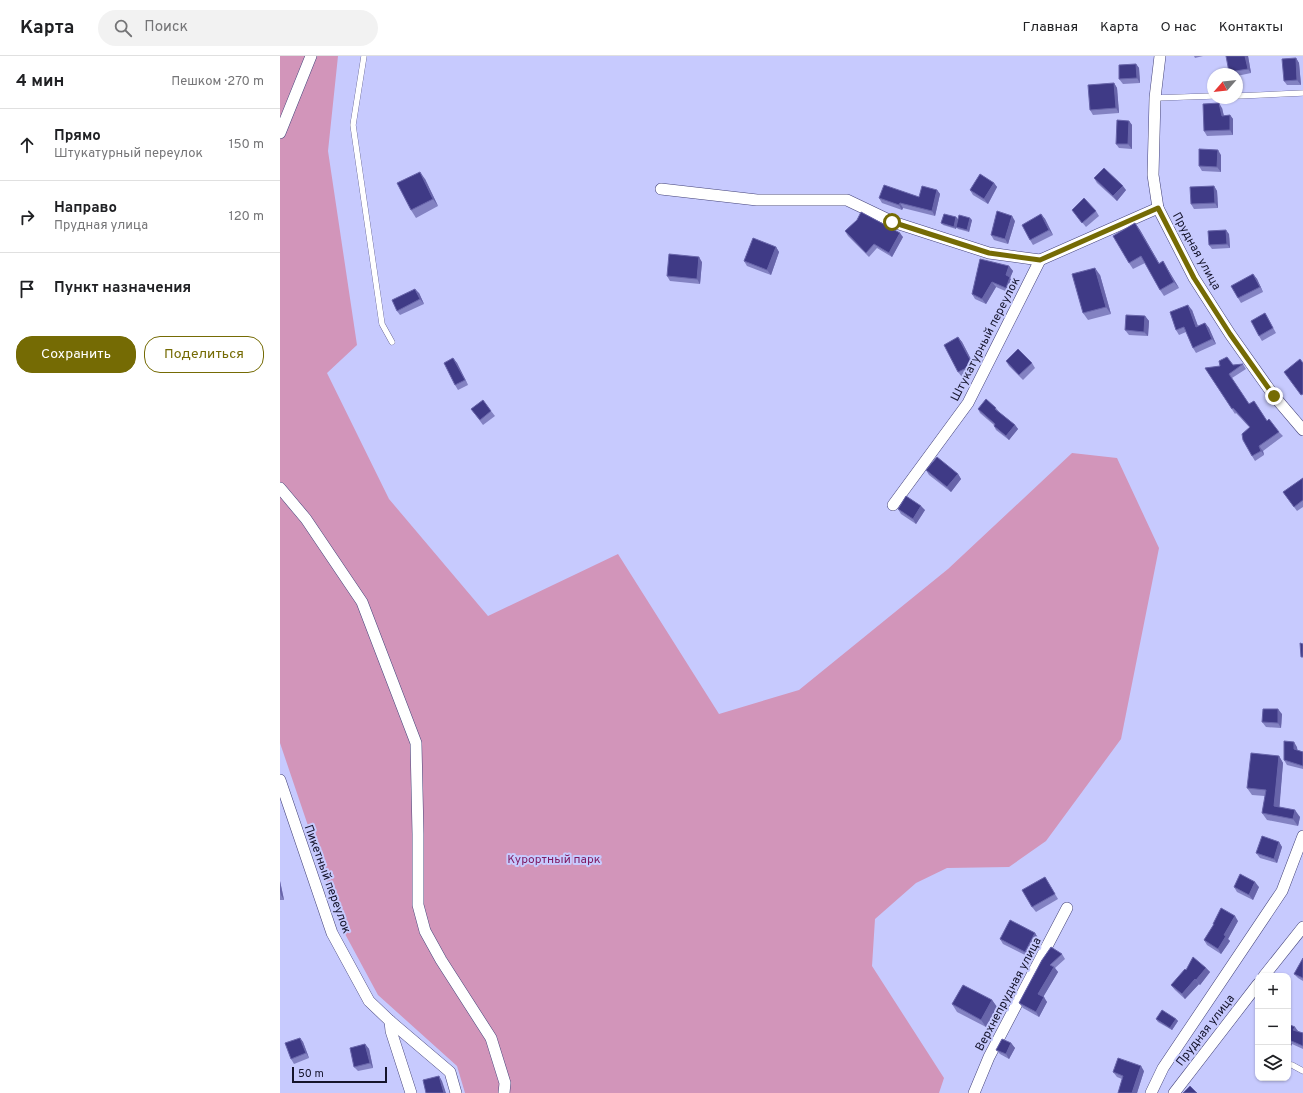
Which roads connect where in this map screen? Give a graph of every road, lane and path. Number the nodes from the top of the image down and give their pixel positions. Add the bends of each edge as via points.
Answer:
1 (311, 56) edge
2 (364, 56) edge
3 (1160, 56) edge
4 (1303, 92) edge
5 (1207, 96) edge
6 (1243, 96) edge
7 (1155, 98) junction
8 (280, 133) edge
9 (661, 189) dead end
10 (1158, 208) junction
11 (1040, 260) junction
12 (392, 342) dead end
13 (1303, 430) edge
14 (280, 488) edge
15 (893, 505) dead end
16 (280, 780) edge
17 (1303, 836) edge
18 (1067, 908) dead end
19 (1303, 927) edge
20 (1266, 973) edge
21 (1255, 988) edge
22 (390, 1021) junction
23 (1292, 1065) dead end
24 (1303, 1072) edge
25 (411, 1093) edge
26 (456, 1093) edge
27 (504, 1093) edge
28 (974, 1093) edge
29 (1151, 1093) edge
30 (1174, 1093) edge

1 - 8 street
2 - 12 lane via 353,125 382,324
3 - 7 street, Прудная улица
4 - 6 lane
5 - 7 lane
7 - 10 street, Прудная улица via 1153,175
9 - 11 street via 757,200 847,200 892,222 989,253
10 - 11 street
10 - 13 street, Прудная улица via 1194,278 1230,334 1274,396
11 - 15 street, Штукатурный переулок via 968,403
14 - 27 street via 306,519 362,602 416,743 418,904 425,931 491,1038 506,1083
16 - 22 street, Пикетный переулок via 332,933 369,1001
17 - 29 street via 1282,891 1163,1068
18 - 28 street, Верхнепрудная улица via 989,1057
19 - 20 street
21 - 30 street, Прудная улица
22 - 25 street
22 - 26 street, Пикетный переулок via 450,1072
23 - 24 lane

